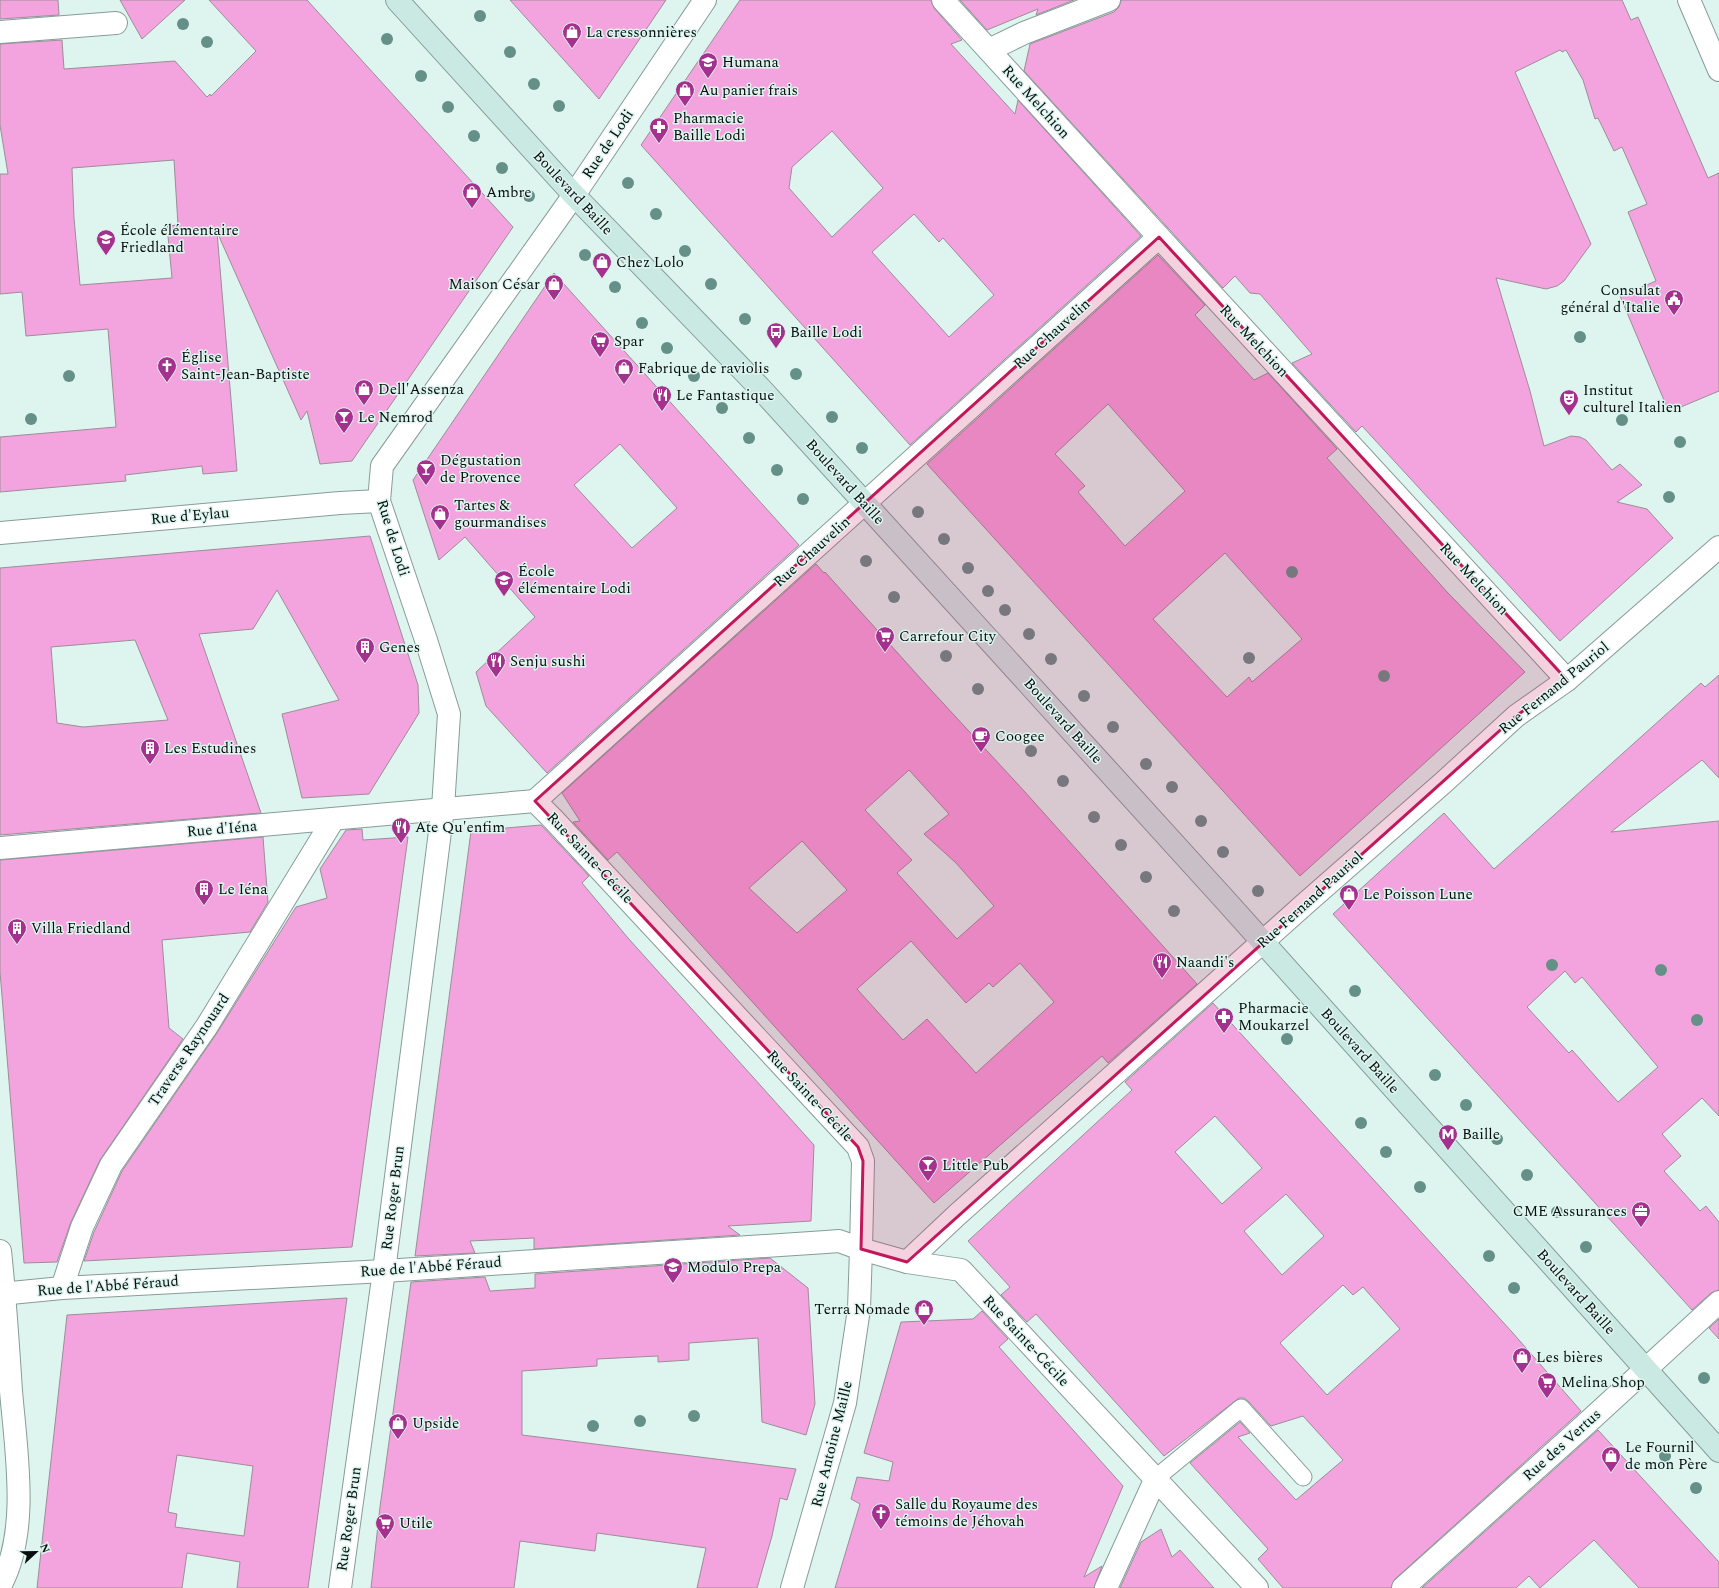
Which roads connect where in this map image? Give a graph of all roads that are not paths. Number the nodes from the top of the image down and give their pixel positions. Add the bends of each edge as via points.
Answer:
1 (397, 0) edge
2 (705, 0) edge
3 (943, 0) edge
4 (1109, 0) edge
5 (1689, 0) edge
6 (116, 23) dead end
7 (0, 32) edge
8 (989, 50) junction
9 (1719, 70) edge
10 (574, 195) junction
11 (1159, 237) junction
12 (379, 501) junction
13 (865, 504) junction
14 (0, 533) edge
15 (1719, 547) edge
16 (1568, 680) junction
17 (535, 801) junction
18 (443, 808) junction
19 (333, 820) junction
20 (0, 848) edge
21 (1262, 942) junction
22 (861, 1249) junction
23 (0, 1251) edge
24 (907, 1262) junction
25 (384, 1271) junction
26 (62, 1288) junction
27 (2, 1294) edge
28 (1719, 1302) edge
29 (1646, 1369) junction
30 (1719, 1451) edge
31 (1303, 1477) dead end
32 (1156, 1478) junction
33 (0, 1586) edge
34 (340, 1588) edge
35 (792, 1588) edge
36 (1106, 1588) edge
37 (1257, 1588) edge
38 (1403, 1588) edge

1 - 10 main road, Boulevard Baille
2 - 10 street, Rue de Lodi
3 - 8 street, Rue Melchion
4 - 8 street via 1024,33
5 - 9 street
6 - 7 street
8 - 11 street, Rue Melchion
10 - 12 street, Rue de Lodi via 382,466
10 - 13 main road, Boulevard Baille via 761,389
11 - 13 street, Rue Chauvelin
11 - 16 street, Rue Melchion
12 - 14 street, Rue d'Eylau
12 - 18 street, Rue de Lodi via 449,714
13 - 17 street, Rue Chauvelin
13 - 21 main road, Boulevard Baille
15 - 16 street, Rue Fernand Pauriol
16 - 21 street, Rue Fernand Pauriol via 1516,716
17 - 18 street, Rue Sainte-Cécile
17 - 22 street, Rue Sainte-Cécile via 858,1147 863,1161
18 - 19 street, Rue d'Iéna
18 - 25 street, Rue Roger Brun
19 - 20 street, Rue d'Iéna
19 - 26 street, Traverse Raynouard via 207,1026 111,1165 82,1227
21 - 24 street, Rue Fernand Pauriol
21 - 29 main road, Boulevard Baille
22 - 24 street, Rue Sainte-Cécile
22 - 25 street, Rue de l'Abbé Féraud via 839,1241
22 - 35 street, Rue Antoine Maille via 859,1309 846,1403
23 - 27 street
24 - 32 street, Rue Sainte-Cécile via 961,1270
25 - 26 street, Rue de l'Abbé Féraud
25 - 34 street, Rue Roger Brun
26 - 27 street, Rue de l'Abbé Féraud
27 - 33 street via 19,1499 15,1544
28 - 29 street, Rue des Vertus
29 - 30 main road, Boulevard Baille
29 - 38 street, Rue des Vertus
31 - 32 lane via 1241,1408
32 - 36 street
32 - 37 street, Rue Sainte-Cécile

